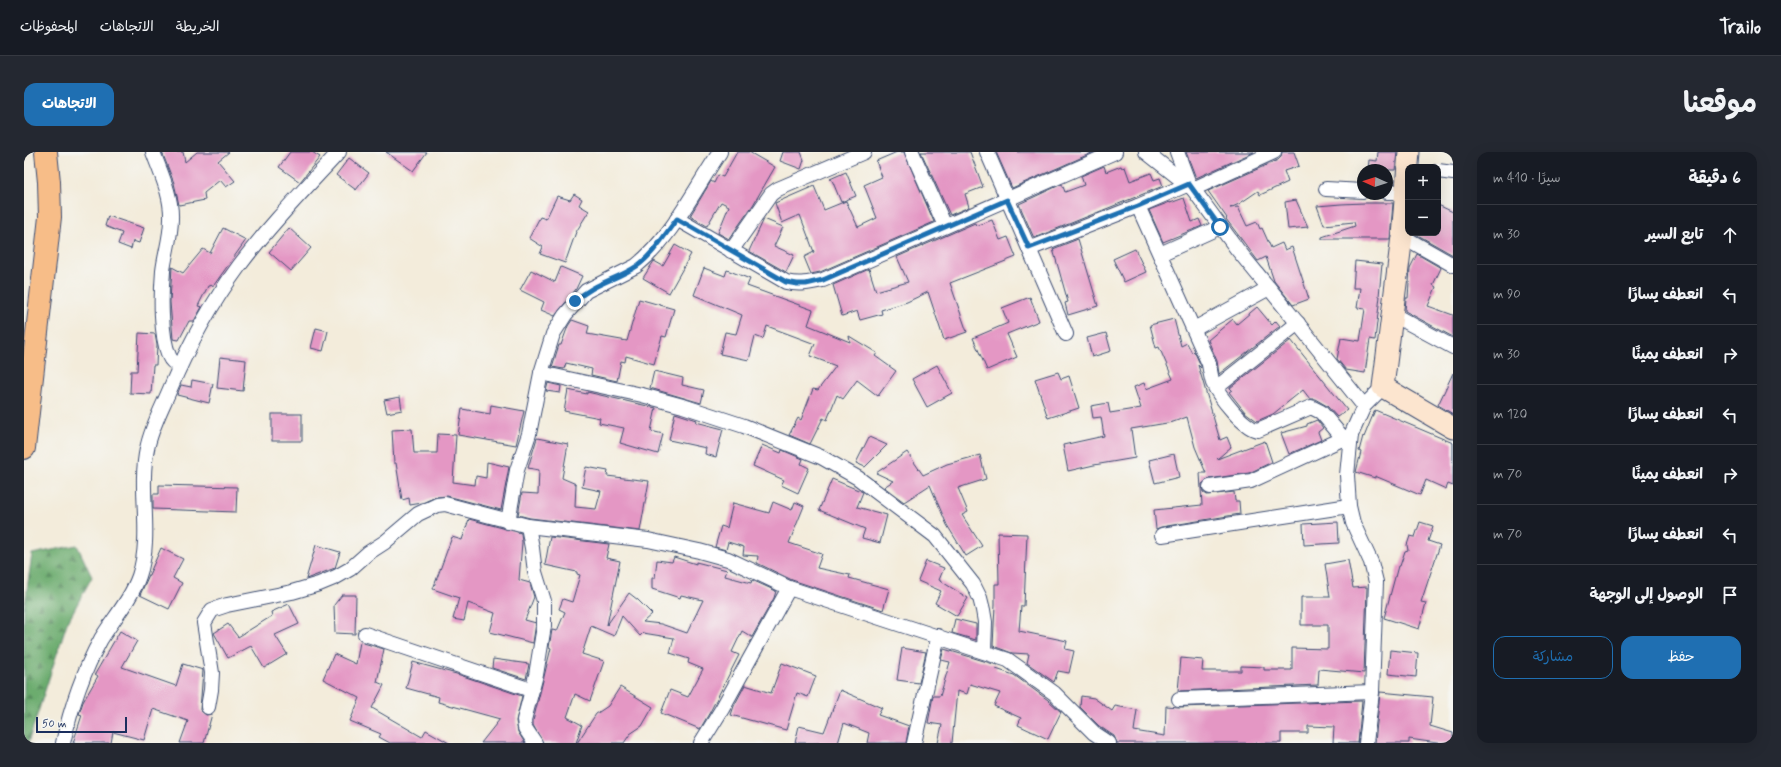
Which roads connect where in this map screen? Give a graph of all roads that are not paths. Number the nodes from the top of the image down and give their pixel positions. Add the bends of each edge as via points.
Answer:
1 (46, 152) edge
2 (153, 152) edge
3 (339, 152) edge
4 (720, 152) edge
5 (864, 152) edge
6 (912, 152) edge
7 (987, 152) edge
8 (1115, 152) edge
9 (1146, 152) edge
10 (1178, 152) edge
11 (1274, 152) edge
12 (1410, 162) edge
13 (1441, 171) edge
14 (1453, 173) edge
15 (1191, 186) junction
16 (1326, 189) dead end
17 (1357, 191) edge
18 (1396, 192) edge
19 (1007, 200) junction
20 (1138, 206) junction
21 (677, 219) junction
22 (945, 226) junction
23 (1220, 227) junction
24 (1402, 236) junction
25 (1029, 248) junction
26 (731, 251) junction
27 (1160, 254) junction
28 (1453, 265) edge
29 (1269, 288) junction
30 (1392, 314) junction
31 (1298, 324) junction
32 (1194, 329) junction
33 (1066, 334) dead end
34 (1453, 347) edge
35 (180, 366) junction
36 (541, 373) junction
37 (1216, 388) junction
38 (1373, 397) junction
39 (1453, 428) edge
40 (1347, 437) junction
41 (24, 448) edge
42 (1210, 487) dead end
43 (1349, 506) junction
44 (508, 522) junction
45 (528, 526) junction
46 (1162, 535) dead end
47 (789, 588) junction
48 (365, 634) dead end
49 (938, 636) junction
50 (984, 651) junction
51 (531, 690) junction
52 (1372, 692) junction
53 (1180, 699) dead end
54 (208, 707) dead end
55 (1091, 738) edge
56 (63, 743) edge
57 (535, 743) edge
58 (701, 743) edge
59 (914, 743) edge
60 (1109, 743) edge
61 (1366, 743) edge

1 - 41 main road via 50,182 50,217
2 - 35 street via 171,208 162,291 164,331 169,356
3 - 35 street via 238,267 205,318
4 - 21 street
5 - 26 street via 771,194
6 - 22 street
7 - 19 street
8 - 19 street
9 - 15 street
10 - 15 street
11 - 15 street
12 - 18 street
13 - 14 street
15 - 20 street
15 - 23 street
16 - 17 street
18 - 24 street
19 - 22 street
19 - 25 street
20 - 25 street
20 - 27 street
21 - 26 street
21 - 36 street via 636,266 598,284 575,301 553,334
22 - 26 street via 823,280 806,284 786,282
23 - 27 street
23 - 29 street
24 - 28 street
24 - 30 street
25 - 33 street
27 - 32 street
29 - 31 street
29 - 32 street
30 - 34 street
30 - 38 street
31 - 37 street
31 - 38 street via 1355,395
32 - 37 street
35 - 56 street via 153,428 147,449 145,551 139,575 91,659 74,699
36 - 44 street via 529,434 517,470
36 - 50 street via 683,406 744,426 807,452 858,478 934,536 973,584 980,598 986,622
37 - 40 street via 1247,426 1254,430 1311,407 1321,412
38 - 39 street
38 - 40 street
40 - 42 street via 1251,481
40 - 43 street
43 - 46 street
43 - 52 street via 1376,582
44 - 45 street
44 - 54 street via 437,504 418,514 350,569 336,577 292,592 212,610 204,623 212,673
45 - 47 street via 680,547 728,559
45 - 51 street via 535,572 544,600 540,649
47 - 49 street
47 - 58 street
48 - 51 street
49 - 50 street
49 - 59 street
50 - 55 street via 1008,660 1054,693
51 - 57 street via 524,720 525,728
52 - 53 street
52 - 61 street
55 - 60 street

